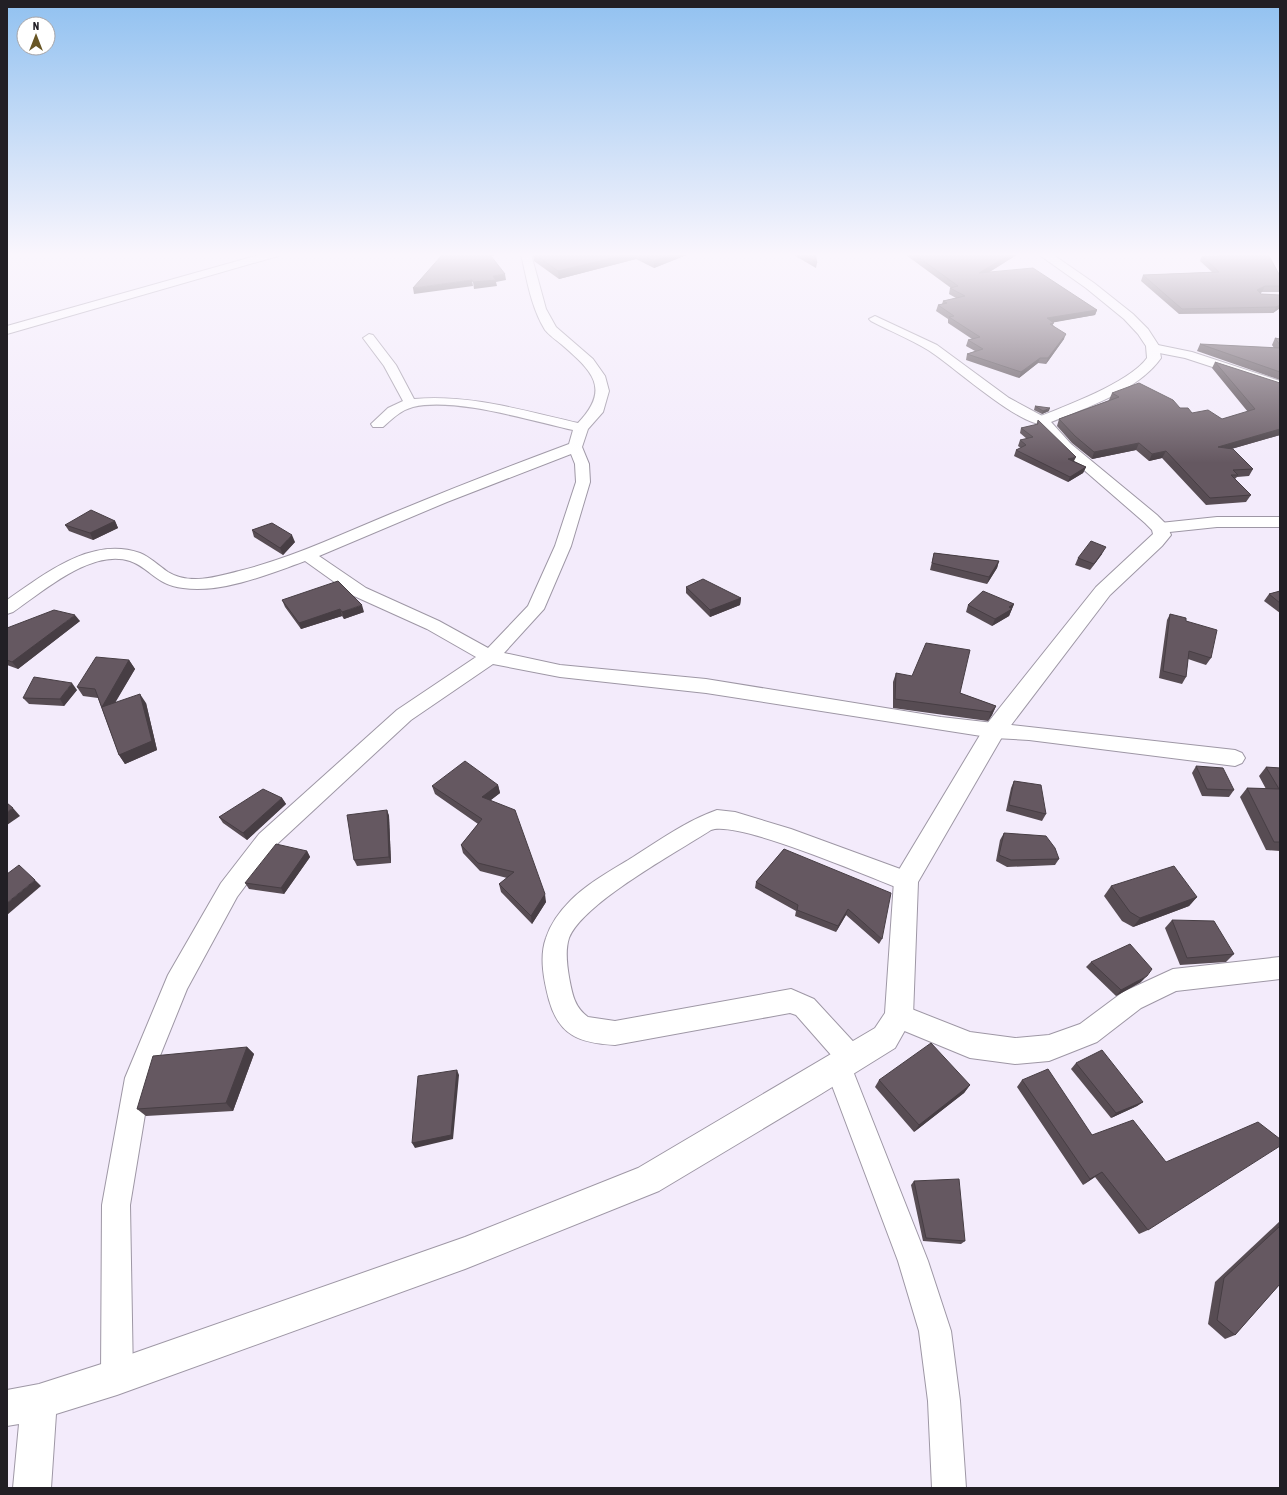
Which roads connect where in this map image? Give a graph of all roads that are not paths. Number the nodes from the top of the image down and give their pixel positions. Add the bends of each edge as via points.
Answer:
1 (29, 324) edge
2 (548, 324) edge
3 (885, 324) edge
4 (1135, 324) edge
5 (7, 330) edge
6 (369, 338) dead end
7 (1153, 348) junction
8 (1280, 384) edge
9 (410, 403) junction
10 (1041, 422) junction
11 (378, 424) dead end
12 (581, 428) junction
13 (575, 447) junction
14 (1280, 522) edge
15 (1160, 528) junction
16 (307, 555) junction
17 (7, 608) edge
18 (490, 657) junction
19 (994, 731) junction
20 (1236, 758) dead end
21 (906, 881) junction
22 (1280, 968) edge
23 (899, 1016) junction
24 (845, 1063) junction
25 (117, 1377) junction
26 (23, 1405) edge
27 (32, 1488) edge
28 (949, 1488) edge

1 - 5 street
2 - 12 street via 590,362 599,376 602,391 600,403 596,412
3 - 10 street via 933,348 1004,401
4 - 7 street
6 - 9 street via 390,366
7 - 8 street via 1188,355
7 - 10 street via 1154,358 1148,366 1119,386
9 - 11 street
9 - 12 street via 436,401 474,404
10 - 15 street via 1066,447
12 - 13 street
13 - 16 street via 455,493
13 - 18 street via 582,464 583,482 563,546 535,609
14 - 15 street via 1216,522
15 - 19 street via 1162,535 1103,591
16 - 17 street via 203,584 183,583 165,577 134,557 113,554 94,557 74,563
16 - 18 street via 360,592 433,625
18 - 19 street via 560,671 706,686
18 - 25 street via 404,715 267,840 229,890 177,983 138,1078 116,1205
19 - 20 street
19 - 21 street
21 - 23 street
21 - 24 street via 791,838 734,821 717,819 703,824 587,899 570,916 556,941 554,968 562,1001 575,1025 589,1031 615,1033 791,1001 805,1007
22 - 23 street via 1173,980 1132,1000 1088,1033 1049,1048 1015,1051 970,1045
23 - 24 street via 885,1038
24 - 25 street via 648,1180 465,1253
24 - 28 street via 935,1331 944,1401
25 - 26 street
26 - 27 street

